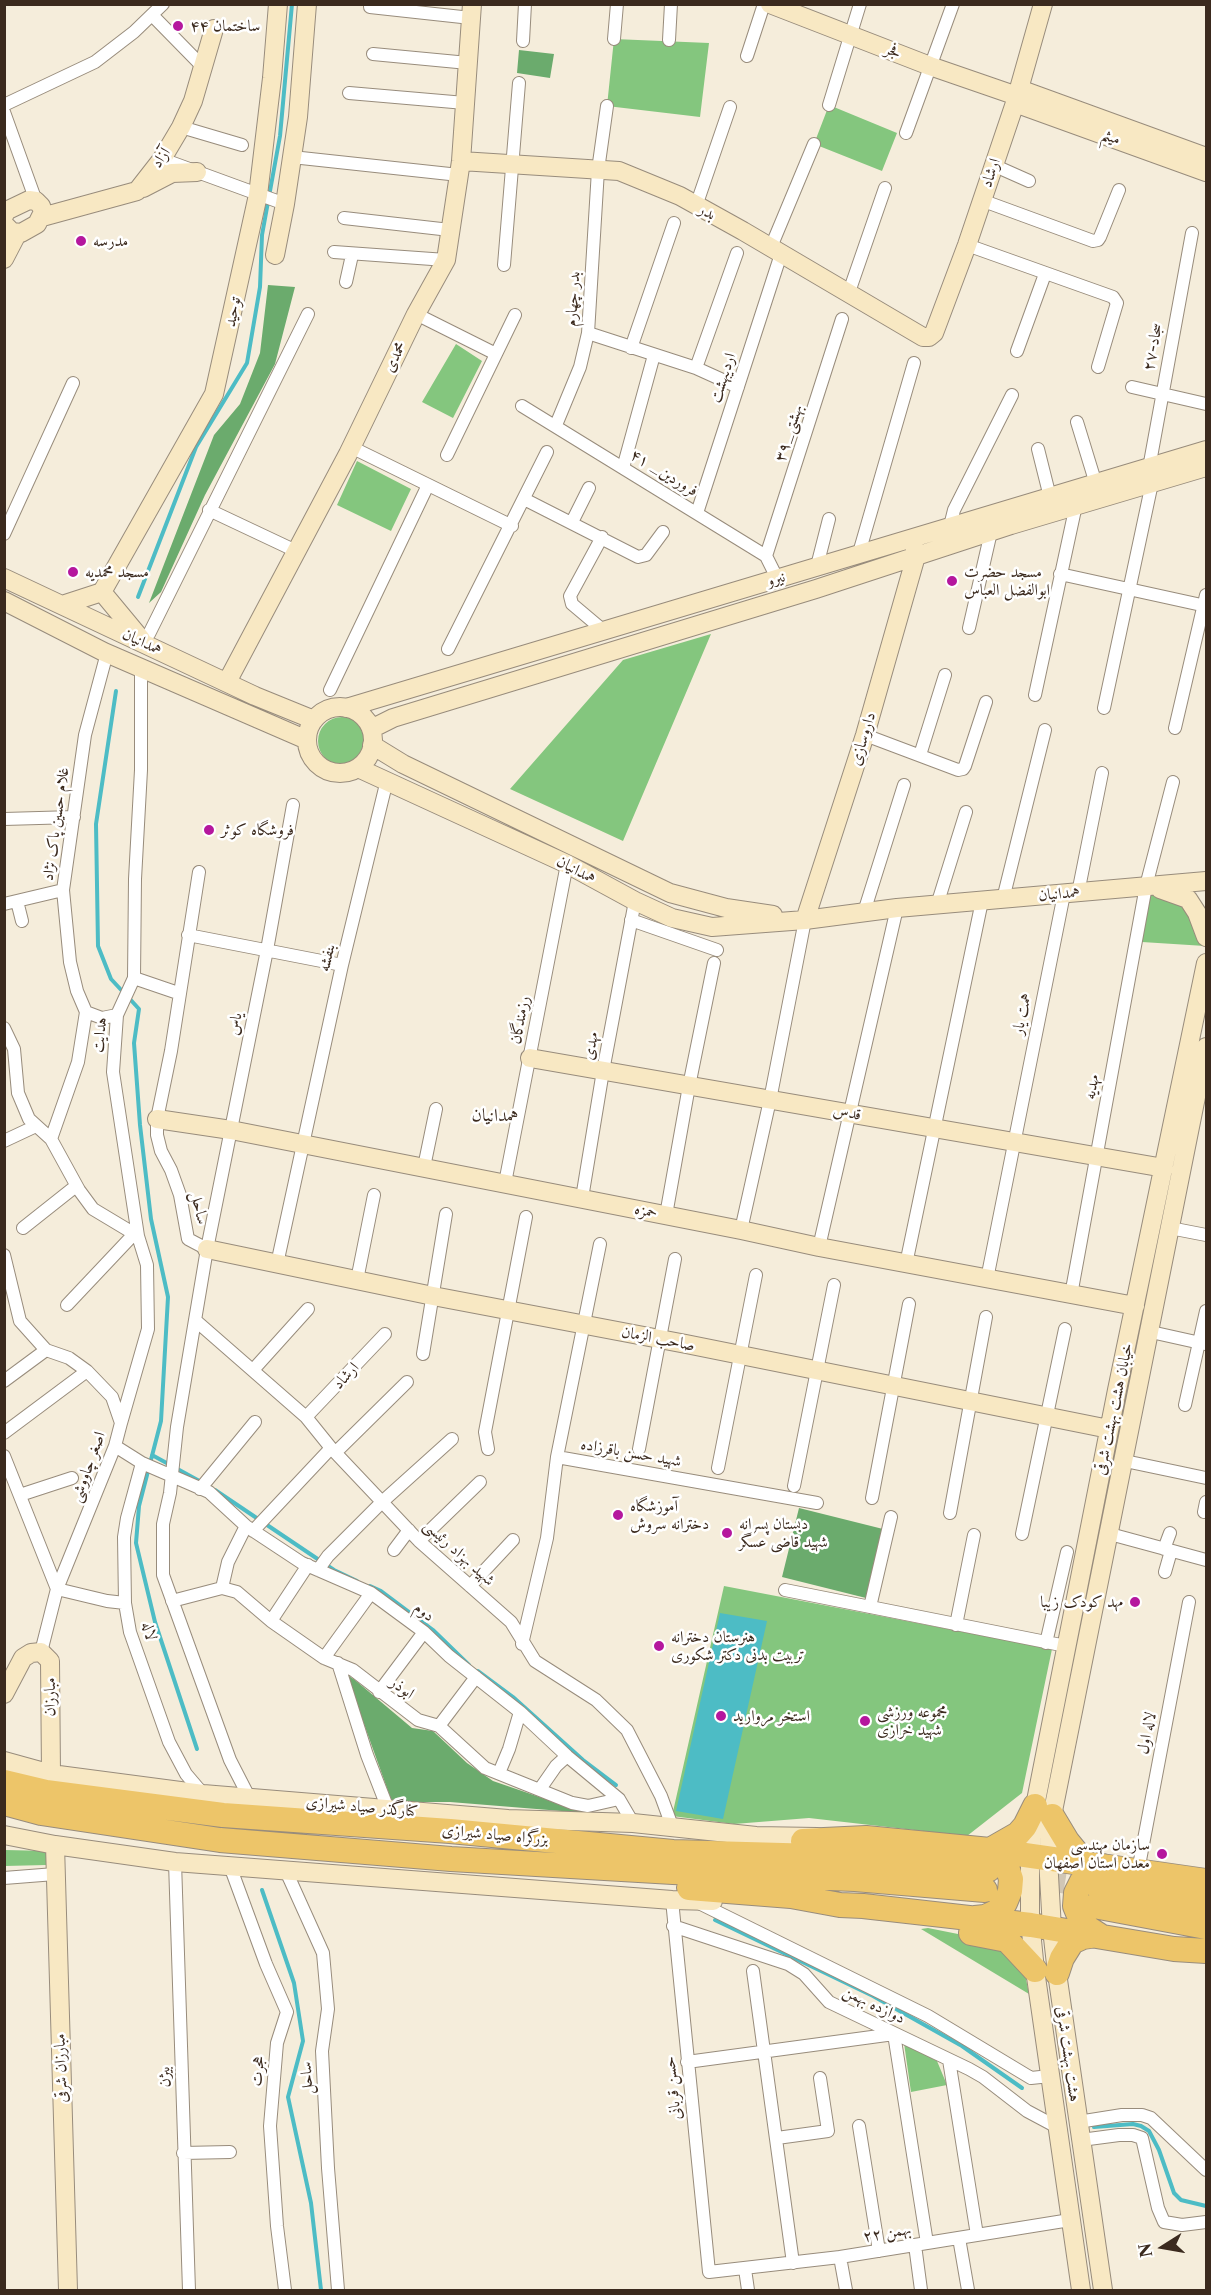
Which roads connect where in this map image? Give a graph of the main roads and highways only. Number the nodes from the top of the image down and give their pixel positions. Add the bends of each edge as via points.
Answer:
1 (278, 4) edge
2 (307, 4) edge
3 (770, 4) edge
4 (1043, 4) edge
5 (472, 11) edge
6 (214, 29) dead end
7 (1024, 98) junction
8 (1206, 157) edge
9 (460, 168) junction
10 (197, 172) road end
11 (1206, 172) edge
12 (136, 191) junction
13 (271, 199) junction
14 (39, 209) junction
15 (4, 216) edge
16 (11, 229) edge
17 (275, 255) dead end
18 (4, 259) edge
19 (929, 337) joint
20 (1206, 450) edge
21 (1206, 467) edge
22 (1150, 476) junction
23 (912, 537) junction
24 (916, 556) junction
25 (4, 578) edge
26 (102, 592) junction
27 (4, 601) edge
28 (62, 605) junction
29 (147, 639) junction
30 (227, 682) junction
31 (388, 696) junction
32 (346, 708) junction
33 (393, 718) junction
34 (314, 720) junction
35 (372, 737) junction
36 (307, 740) junction
37 (358, 768) junction
38 (1206, 881) edge
39 (1146, 886) junction
40 (805, 920) junction
41 (1206, 937) edge
42 (1206, 963) edge
43 (1206, 1047) edge
44 (530, 1058) road end
45 (157, 1119) road end
46 (1164, 1168) junction
47 (207, 1249) road end
48 (1135, 1306) junction
49 (1117, 1390) junction
50 (1138, 1396) junction
51 (1109, 1429) junction
52 (9, 1671) edge
53 (4, 1694) edge
54 (4, 1761) edge
55 (4, 1780) edge
56 (46, 1793) junction
57 (4, 1803) edge
58 (4, 1811) edge
59 (1043, 1811) junction
60 (450, 1831) junction
61 (4, 1835) edge
62 (866, 1838) junction
63 (54, 1845) junction
64 (1039, 1857) junction
65 (451, 1859) junction
66 (988, 1870) junction
67 (1095, 1881) junction
68 (1206, 1881) edge
69 (840, 1905) junction
70 (1206, 1905) edge
71 (918, 1912) junction
72 (973, 1919) junction
73 (1041, 1927) junction
74 (1206, 1927) edge
75 (1099, 1935) junction
76 (1206, 1953) edge
77 (1046, 1972) junction
78 (68, 2290) edge
79 (1081, 2290) edge
80 (1102, 2290) edge

1 - 13 main road, توحید via 272,78
2 - 13 main road via 292,157
3 - 7 main road, فجر
4 - 7 main road, ارشاد
5 - 9 main road, محمدی
6 - 12 main road, آزاد via 193,101 181,127
7 - 8 main road, میثم
7 - 11 main road, میثم
7 - 19 main road, ارشاد via 993,165 967,245 934,333
9 - 19 main road, بدر via 512,164 619,171 680,196
9 - 30 main road, محمدی via 446,260
10 - 12 main road via 172,173
12 - 14 main road
13 - 17 main road
13 - 26 main road, توحید via 214,394
14 - 15 main road via 29,200 6,211
14 - 16 main road via 37,224
16 - 18 main road
20 - 22 main road, نیرو
21 - 22 main road, نیرو
22 - 23 main road, نیرو via 1096,484
22 - 24 main road, نیرو via 1076,505
23 - 24 main road
23 - 31 main road, نیرو
24 - 33 main road, نیرو
24 - 40 main road, داروسازی via 865,735
25 - 28 main road, همدانیان
26 - 28 main road
26 - 29 main road
27 - 36 main road, همدانیان via 141,669
28 - 29 main road, همدانیان
29 - 30 main road, همدانیان
30 - 34 main road, همدانیان
31 - 32 main road, نیرو
31 - 33 main road
32 - 34 main road via 328,709
32 - 35 main road via 365,719
33 - 35 main road, نیرو
34 - 36 main road
35 - 37 main road via 365,762
35 - 40 main road, همدانیان via 403,764 670,893 726,908
36 - 37 main road via 313,759 329,771 349,772
37 - 40 main road, همدانیان via 567,864 672,918 712,927
38 - 39 main road, همدانیان
39 - 40 main road, همدانیان
39 - 41 main road via 1188,899
42 - 46 main road, خیابان هشت بهشت شرقی
43 - 50 main road, خیابان هشت بهشت شرقی
44 - 46 main road, قدس
45 - 48 main road, حمزه via 231,1130
46 - 48 main road, خیابان هشت بهشت شرقی
47 - 51 main road, صاحب الزمان
48 - 49 main road, خیابان هشت بهشت شرقی
49 - 50 main road
49 - 51 main road, خیابان هشت بهشت شرقی
50 - 59 main road, خیابان هشت بهشت شرقی via 1110,1534
51 - 59 main road, خیابان هشت بهشت شرقی via 1066,1646
52 - 53 main road
52 - 56 main road, مبارزان via 31,1653 41,1652 50,1660
54 - 56 main road, کنارگذر صیاد شیرازی
55 - 56 highway
56 - 57 highway, بزرگراه صیاد شیرازی
56 - 58 highway
56 - 60 highway, بزرگراه صیاد شیرازی via 223,1815
56 - 62 main road, کنارگذر صیاد شیرازی via 203,1794 508,1819 633,1823 756,1836
56 - 65 highway, بزرگراه صیاد شیرازی via 220,1840
59 - 64 main road, هشت بهشت شرقی
59 - 66 highway
59 - 67 highway
60 - 62 highway via 604,1831 755,1843
60 - 66 highway, بزرگراه صیاد شیرازی via 673,1852 855,1857
61 - 63 main road
62 - 66 highway
63 - 69 main road via 175,1862 286,1871 672,1900
63 - 78 main road, مبارزان شرقی
64 - 66 highway
64 - 67 highway
64 - 73 main road, هشت بهشت شرقی
65 - 66 highway, بزرگراه صیاد شیرازی via 855,1879
65 - 69 highway via 586,1881 791,1896
66 - 72 highway via 1000,1857 1011,1879 1010,1892 996,1912
67 - 68 highway via 1138,1871
67 - 70 highway
67 - 74 highway
67 - 75 highway via 1091,1871 1076,1893 1075,1906 1088,1928
69 - 71 highway
71 - 72 highway
71 - 77 highway via 934,1927 1007,1940
72 - 73 highway
73 - 75 highway
73 - 77 main road, هشت بهشت شرقی
75 - 76 highway
75 - 77 highway via 1072,1942
77 - 79 main road, هشت بهشت شرقی via 1050,2076
77 - 80 main road, هشت بهشت شرقی via 1079,2131

